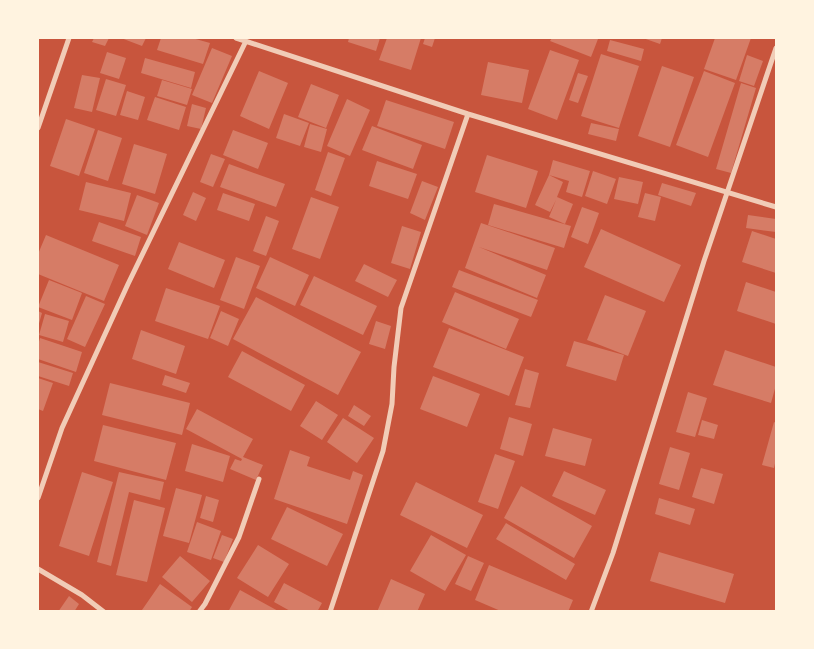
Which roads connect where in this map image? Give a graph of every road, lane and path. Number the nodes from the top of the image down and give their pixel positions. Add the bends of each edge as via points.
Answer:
1 (69, 38) edge
2 (236, 38) edge
3 (246, 41) junction
4 (776, 48) edge
5 (468, 114) junction
6 (38, 128) edge
7 (728, 192) junction
8 (776, 207) edge
9 (259, 479) dead end
10 (38, 498) edge
11 (38, 569) edge
12 (104, 612) edge
13 (199, 612) edge
14 (330, 612) edge
15 (591, 612) edge

1 - 6 street
2 - 3 street
3 - 5 street
3 - 10 street via 62,428
4 - 7 street
5 - 7 street
5 - 14 street via 401,308 392,404 383,451
7 - 8 street
7 - 15 street via 613,553
9 - 13 street via 239,538
11 - 12 street

